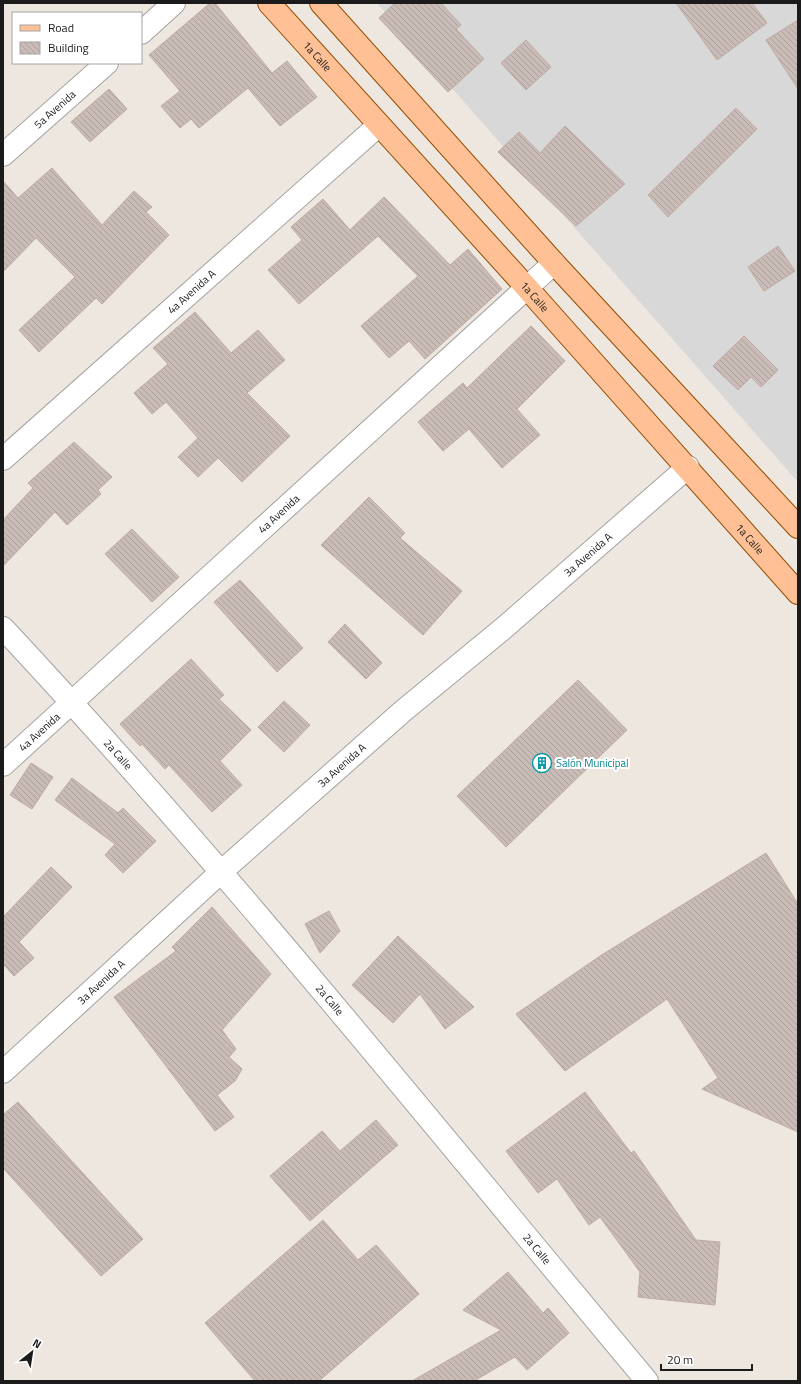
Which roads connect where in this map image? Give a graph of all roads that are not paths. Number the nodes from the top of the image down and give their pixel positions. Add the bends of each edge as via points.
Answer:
1 (174, 3) edge
2 (269, 3) edge
3 (321, 3) edge
4 (142, 31) edge
5 (106, 64) edge
6 (379, 125) junction
7 (3, 155) edge
8 (554, 263) junction
9 (528, 289) junction
10 (3, 458) edge
11 (688, 467) junction
12 (798, 527) edge
13 (798, 593) edge
14 (3, 628) edge
15 (72, 702) junction
16 (3, 765) edge
17 (221, 872) junction
18 (3, 1072) edge
19 (647, 1381) edge

1 - 4 street
2 - 6 main road, 1a Calle
3 - 8 main road
5 - 7 street, 5a Avenida
6 - 9 main road, 1a Calle
6 - 10 street, 4a Avenida A
8 - 9 street, 4a Avenida
8 - 12 main road
9 - 11 main road, 1a Calle
9 - 15 street, 4a Avenida
11 - 13 main road, 1a Calle
11 - 17 street, 3a Avenida A via 505,627 403,711
14 - 15 street, 2a Calle
15 - 16 street, 4a Avenida
15 - 17 street, 2a Calle
17 - 18 street, 3a Avenida A
17 - 19 street, 2a Calle

